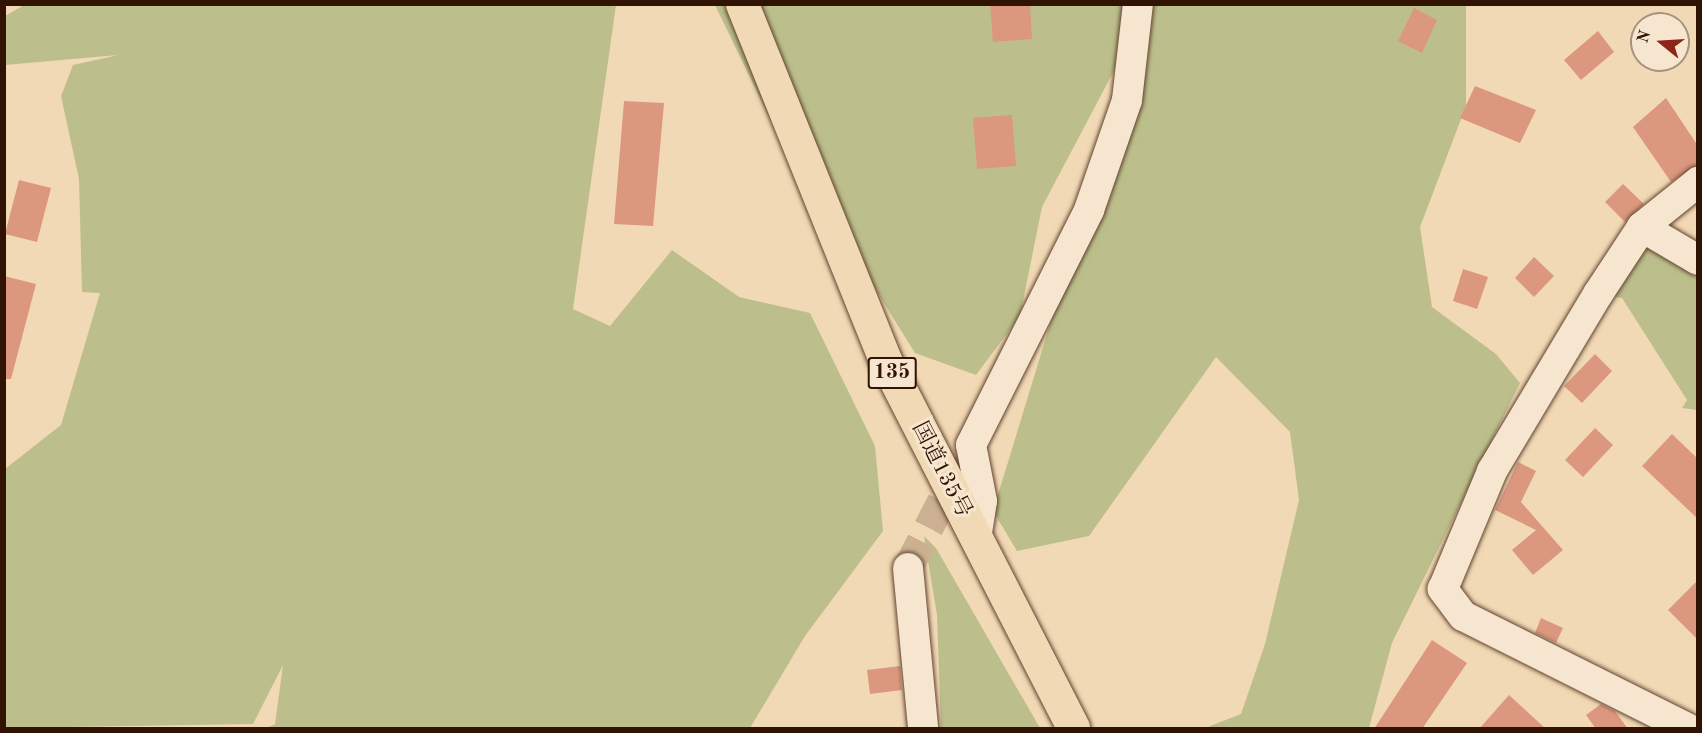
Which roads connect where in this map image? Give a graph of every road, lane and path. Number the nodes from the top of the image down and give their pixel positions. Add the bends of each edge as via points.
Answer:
1 (741, 4) edge
2 (1138, 4) edge
3 (1698, 182) edge
4 (1642, 228) junction
5 (1698, 260) edge
6 (976, 538) junction
7 (908, 568) tunnel mouth
8 (923, 729) edge
9 (1073, 729) edge
10 (1688, 729) edge

1 - 6 highway, 国道135号 / 135 via 885,360
2 - 6 street via 1127,100 1089,210 971,445 982,501
3 - 4 street
4 - 5 street
4 - 10 street via 1492,471 1443,589 1463,616
6 - 9 highway, 国道135号 / 135
7 - 8 street

